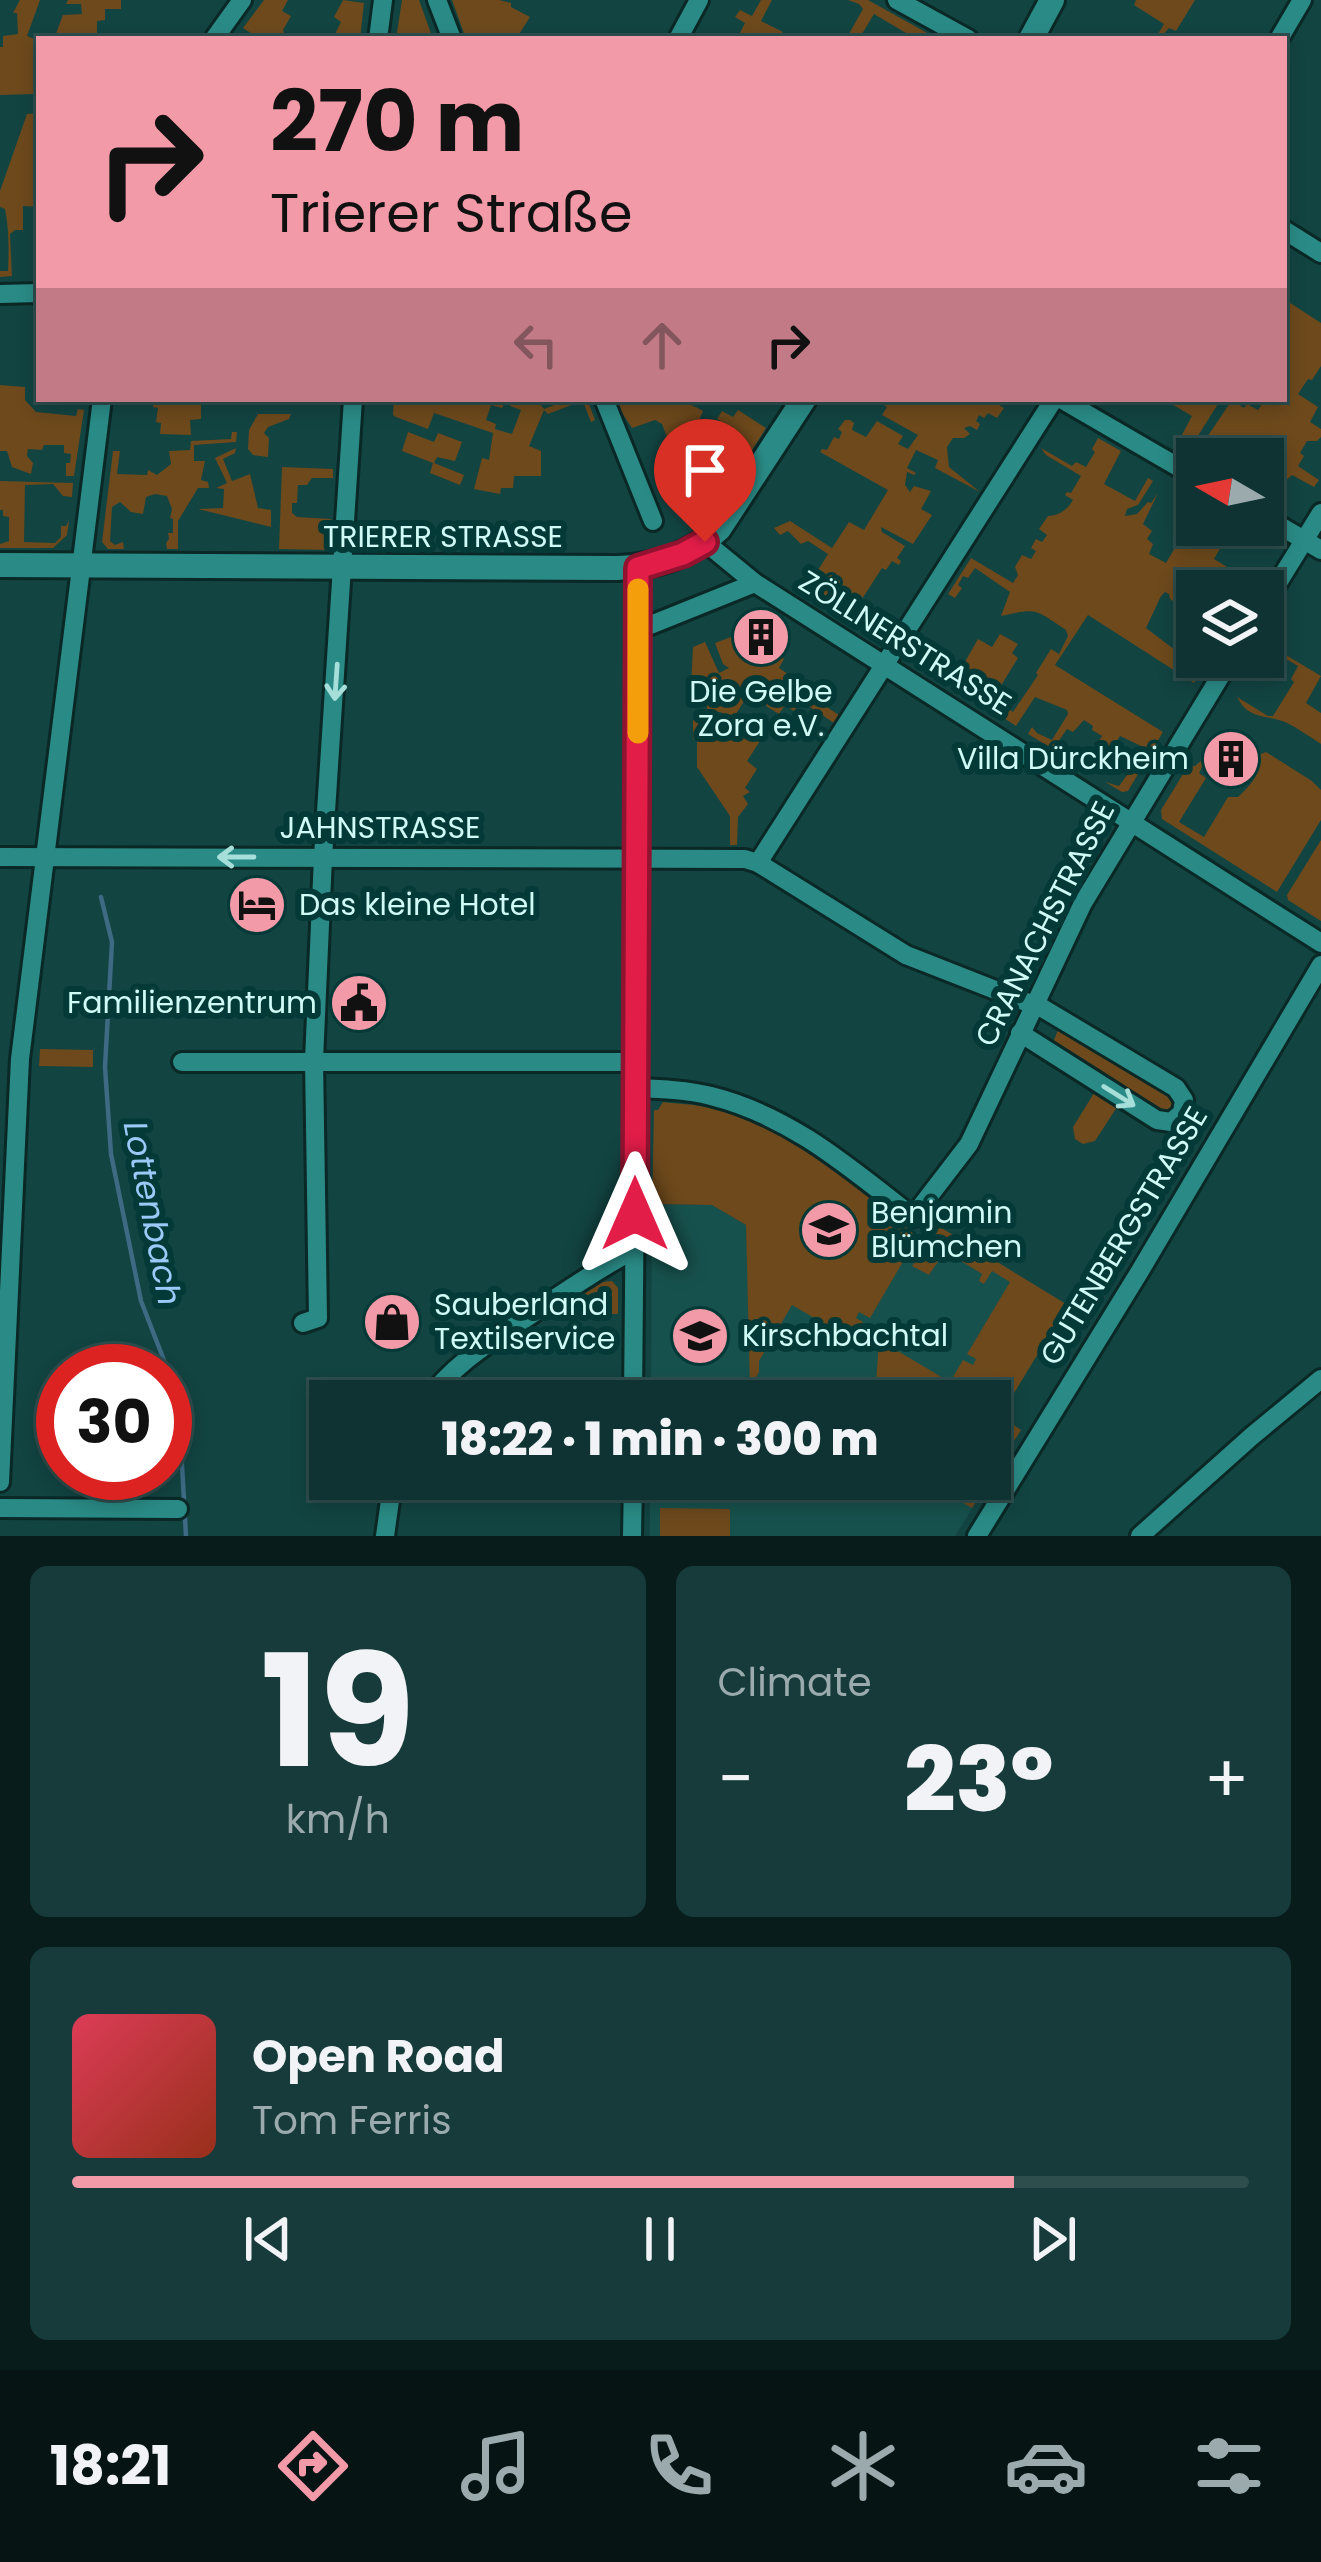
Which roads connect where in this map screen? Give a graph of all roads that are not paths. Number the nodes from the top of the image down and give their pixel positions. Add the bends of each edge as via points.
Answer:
1 (242, 0) edge
2 (383, 0) edge
3 (437, 0) edge
4 (699, 0) edge
5 (898, 0) edge
6 (1052, 0) edge
7 (1302, 0) edge
8 (216, 36) edge
9 (378, 36) edge
10 (451, 36) edge
11 (680, 36) edge
12 (963, 36) edge
13 (1033, 36) edge
14 (1281, 36) edge
15 (1287, 232) edge
16 (1321, 253) edge
17 (36, 292) edge
18 (0, 294) edge
19 (102, 402) edge
20 (353, 402) edge
21 (605, 402) edge
22 (802, 402) edge
23 (1056, 402) edge
24 (1063, 402) edge
25 (1176, 466) edge
26 (1321, 513) edge
27 (653, 521) dead end
28 (1284, 528) edge
29 (705, 542) junction
30 (1313, 545) edge
31 (0, 565) edge
32 (79, 565) junction
33 (344, 566) junction
34 (638, 568) junction
35 (1284, 581) edge
36 (755, 583) junction
37 (638, 630) junction
38 (885, 665) junction
39 (1219, 678) edge
40 (1130, 821) junction
41 (323, 856) junction
42 (0, 857) edge
43 (45, 859) junction
44 (638, 859) junction
45 (758, 863) junction
46 (1321, 943) edge
47 (1321, 965) edge
48 (1033, 1005) junction
49 (1021, 1033) junction
50 (10, 1059) edge
51 (314, 1060) junction
52 (182, 1062) dead end
53 (636, 1062) junction
54 (636, 1088) junction
55 (635, 1249) junction
56 (303, 1323) dead end
57 (1321, 1379) edge
58 (444, 1380) edge
59 (633, 1380) edge
60 (0, 1482) edge
61 (390, 1500) edge
62 (633, 1500) edge
63 (0, 1508) edge
64 (178, 1509) dead end
65 (385, 1536) edge
66 (632, 1536) edge
67 (977, 1536) edge
68 (1140, 1536) edge

1 - 8 street
2 - 9 street
3 - 10 street
4 - 11 street
5 - 12 street
6 - 13 street
7 - 14 street
15 - 16 street
17 - 18 street
19 - 32 street
20 - 33 street
21 - 27 street
22 - 29 street
23 - 38 street
24 - 25 street
26 - 30 street
28 - 30 street
29 - 34 street, TRIERER STRASSE
29 - 36 street, ZÖLLNERSTRASSE
30 - 35 street
31 - 32 street, TRIERER STRASSE
32 - 33 street, TRIERER STRASSE
32 - 43 street
33 - 34 street, TRIERER STRASSE
33 -> 41 street
34 - 37 street
36 - 37 street
36 - 38 street, ZÖLLNERSTRASSE
37 - 44 street
38 - 40 street, ZÖLLNERSTRASSE
38 - 45 street
39 - 40 street, CRANACHSTRASSE
40 - 46 street, ZÖLLNERSTRASSE
40 - 48 street, CRANACHSTRASSE
41 -> 43 street, JAHNSTRASSE
41 - 44 street, JAHNSTRASSE
41 - 51 street
42 - 43 street, JAHNSTRASSE
43 - 50 street
44 - 45 street, JAHNSTRASSE
44 - 53 street
45 - 48 street via 906,955
47 - 67 street, GUTENBERGSTRASSE
48 - 49 street, CRANACHSTRASSE
49 -> 48 street via 1157,1120 1182,1114 1176,1088
49 - 54 street, CRANACHSTRASSE via 969,1144 913,1217 762,1112
50 - 60 street
51 - 52 street
51 - 53 street
51 - 56 street via 318,1318
53 - 54 street
54 - 55 street
55 - 58 street
55 - 59 street
57 - 68 street
61 - 65 street
62 - 66 street
63 - 64 street

